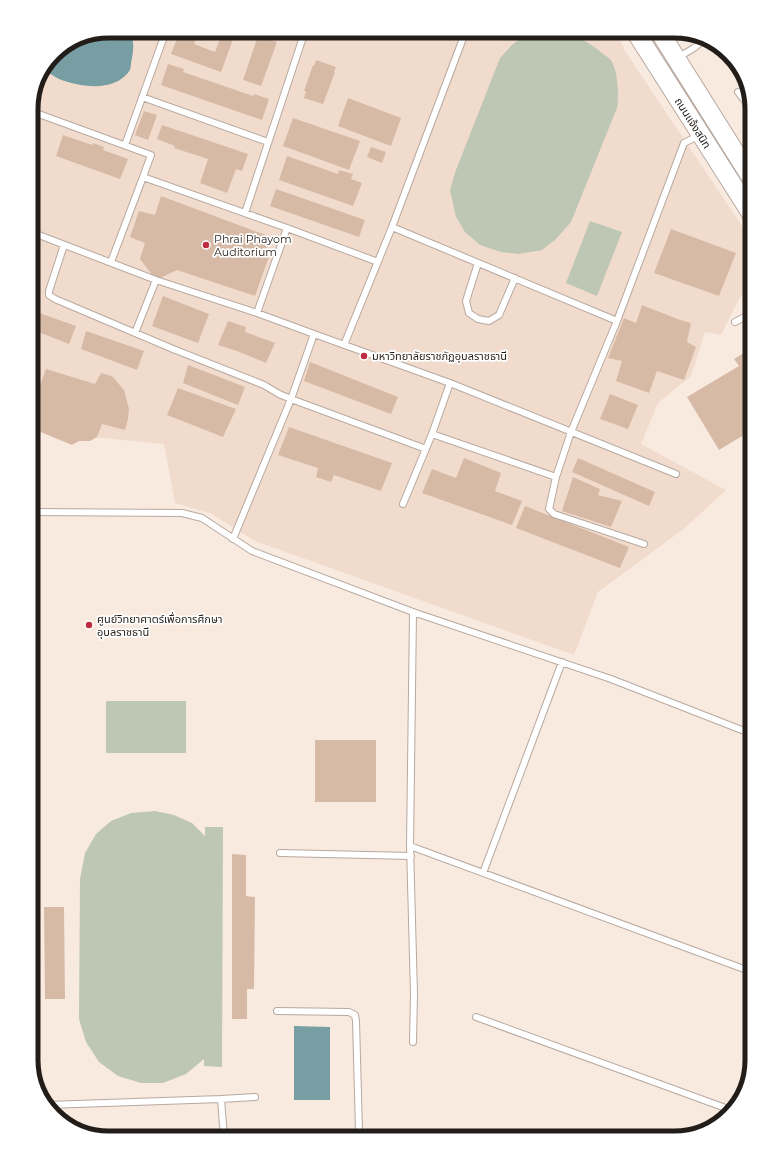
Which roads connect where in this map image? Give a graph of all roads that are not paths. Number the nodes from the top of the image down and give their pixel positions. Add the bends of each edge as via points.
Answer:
1 (163, 38) edge
2 (303, 38) edge
3 (462, 38) edge
4 (639, 38) edge
5 (663, 38) edge
6 (700, 43) edge
7 (676, 59) junction
8 (738, 92) dead end
9 (142, 97) junction
10 (744, 100) edge
11 (38, 114) edge
12 (700, 134) junction
13 (268, 142) junction
14 (125, 145) junction
15 (745, 168) edge
16 (143, 177) junction
17 (745, 204) edge
18 (245, 213) junction
19 (392, 227) junction
20 (287, 228) junction
21 (38, 235) edge
22 (64, 245) junction
23 (111, 262) junction
24 (378, 262) junction
25 (478, 263) junction
26 (515, 278) junction
27 (156, 280) junction
28 (257, 313) junction
29 (745, 317) edge
30 (617, 321) junction
31 (735, 322) dead end
32 (135, 333) junction
33 (314, 334) junction
34 (344, 345) junction
35 (450, 383) junction
36 (291, 399) junction
37 (571, 432) junction
38 (432, 434) junction
39 (426, 449) junction
40 (676, 474) dead end
41 (556, 477) junction
42 (403, 504) dead end
43 (38, 512) edge
44 (233, 539) junction
45 (644, 544) dead end
46 (413, 612) junction
47 (562, 662) junction
48 (745, 731) edge
49 (410, 846) junction
50 (280, 853) dead end
51 (411, 856) junction
52 (483, 873) junction
53 (745, 969) edge
54 (277, 1011) dead end
55 (476, 1017) dead end
56 (413, 1042) dead end
57 (255, 1097) dead end
58 (221, 1099) junction
59 (54, 1105) edge
60 (726, 1108) edge
61 (223, 1131) edge
62 (359, 1131) edge

1 - 9 lane
2 - 13 lane
3 - 19 lane
4 - 12 main road, ถนนแจ้งสนิท
5 - 7 main road, ถนนแจ้งสนิท
6 - 7 lane
7 - 15 main road, ถนนแจ้งสนิท
8 - 10 lane
9 - 13 lane
9 - 14 lane
11 - 14 lane
12 - 17 main road, ถนนแจ้งสนิท
12 - 30 lane via 684,143
13 - 18 lane
14 - 16 lane via 151,155
16 - 18 lane
16 - 23 lane
18 - 20 lane
19 - 24 lane
19 - 25 lane
20 - 24 lane
20 - 28 lane
21 - 22 lane
22 - 23 lane
22 - 32 lane via 49,295
23 - 27 lane
24 - 34 lane
25 - 26 lane
25 - 26 lane via 466,301 469,313 478,319 489,321 498,315
26 - 30 lane
27 - 28 lane
27 - 32 lane
28 - 33 lane
29 - 31 lane
30 - 37 lane
32 - 36 lane via 264,385
33 - 34 lane
33 - 36 lane
34 - 35 lane
35 - 37 lane
35 - 38 lane
36 - 39 lane
36 - 44 lane
37 - 40 lane
37 - 41 lane
38 - 39 lane
38 - 41 lane
39 - 42 lane
41 - 45 lane via 549,509 551,512
43 - 44 lane via 182,513 202,518
44 - 46 lane via 252,551
46 - 47 lane
46 - 49 lane
47 - 48 lane
47 - 52 lane
49 - 51 lane
49 - 52 lane
50 - 51 lane
51 - 56 lane
52 - 53 lane
54 - 62 lane via 349,1012 355,1015
55 - 60 lane
57 - 58 lane
58 - 59 lane
58 - 61 lane

